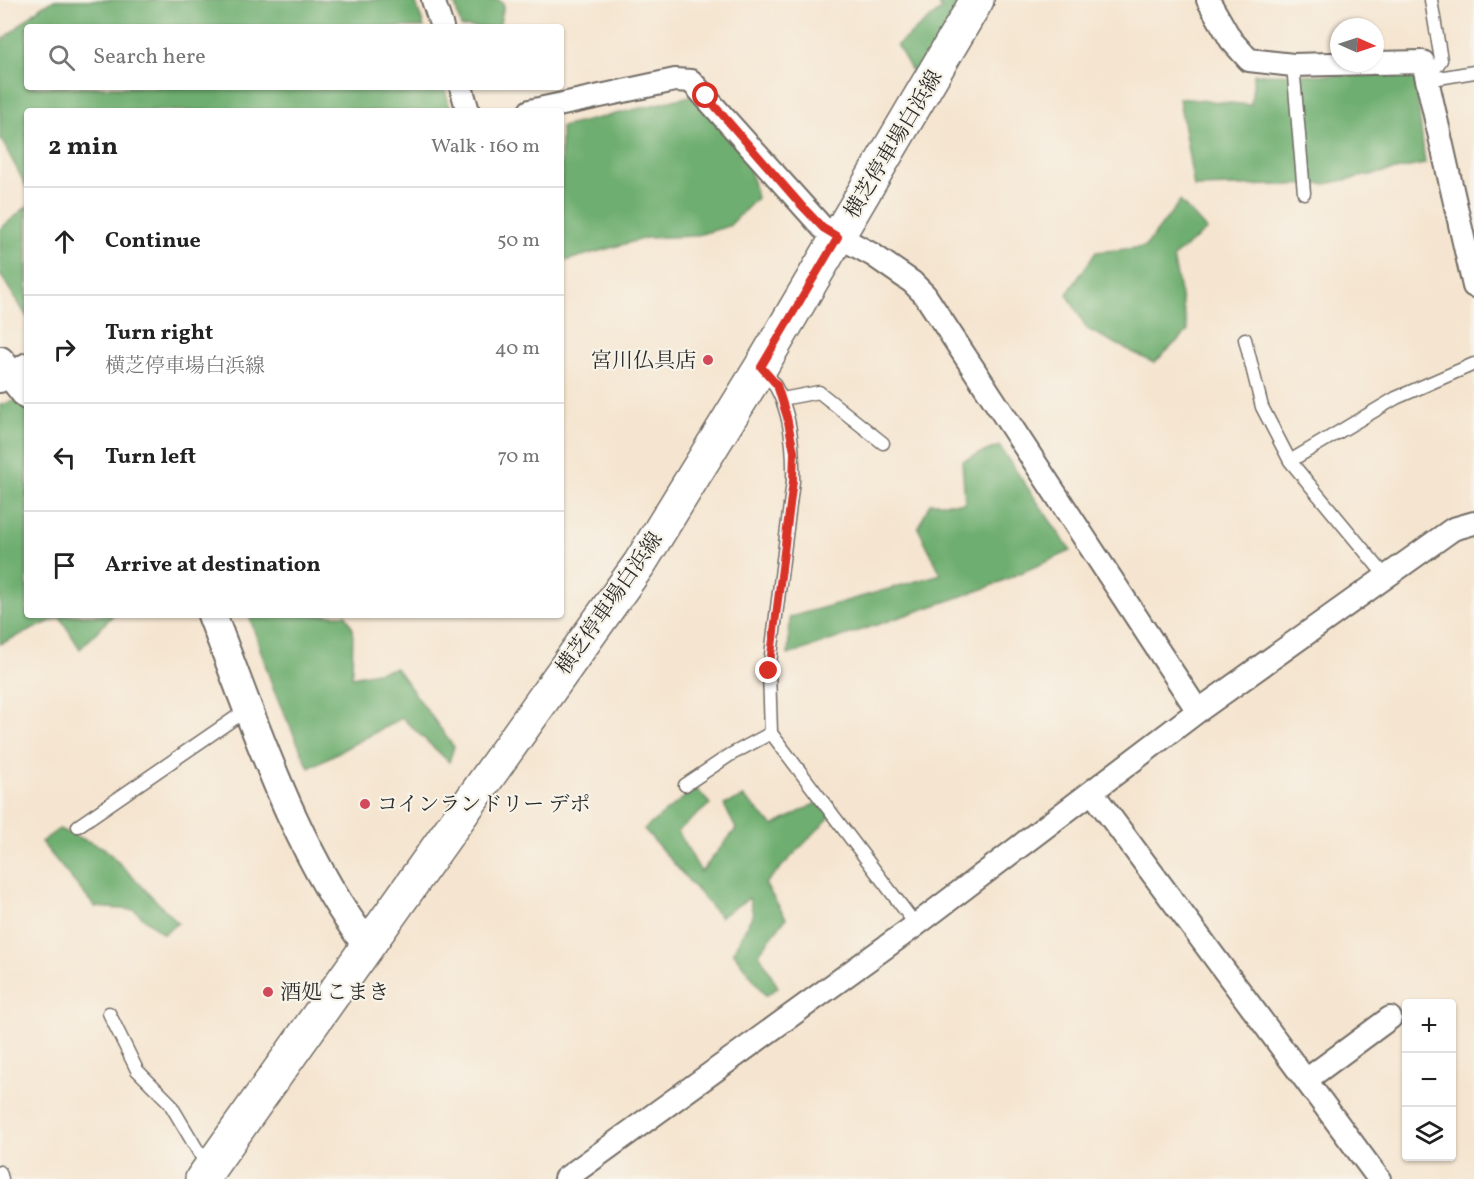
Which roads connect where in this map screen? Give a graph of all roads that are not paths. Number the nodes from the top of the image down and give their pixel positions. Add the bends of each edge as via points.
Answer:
1 (433, 0) edge
2 (977, 0) edge
3 (1208, 0) edge
4 (1431, 0) edge
5 (441, 24) edge
6 (1384, 63) edge
7 (1330, 64) edge
8 (1293, 65) junction
9 (1474, 72) edge
10 (1427, 80) junction
11 (461, 90) edge
12 (467, 108) edge
13 (544, 108) edge
14 (1304, 192) dead end
15 (838, 237) junction
16 (1474, 286) edge
17 (1245, 339) dead end
18 (1474, 364) edge
19 (761, 367) junction
20 (782, 399) junction
21 (883, 443) dead end
22 (1290, 461) junction
23 (1474, 523) edge
24 (1387, 578) junction
25 (213, 618) edge
26 (249, 709) junction
27 (1198, 711) junction
28 (771, 733) junction
29 (685, 785) dead end
30 (1092, 792) junction
31 (78, 826) dead end
32 (916, 925) junction
33 (367, 945) junction
34 (109, 1013) dead end
35 (1390, 1018) dead end
36 (1306, 1080) junction
37 (0, 1172) edge
38 (205, 1174) edge
39 (2, 1179) edge
40 (565, 1179) edge
41 (1379, 1179) edge

1 - 5 street
2 - 15 main road, 横芝停車場白浜線
3 - 8 street via 1231,40 1249,60
4 - 10 lane via 1441,60
6 - 10 street via 1423,62
7 - 8 street
8 - 14 lane
9 - 10 lane
10 - 16 street
11 - 12 street
13 - 15 street via 675,80 691,81 801,205 823,228
15 - 19 main road, 横芝停車場白浜線
15 - 27 street via 873,255 925,295
17 - 22 lane via 1262,407
18 - 22 lane via 1396,398
19 - 20 lane via 777,385
19 - 33 main road, 横芝停車場白浜線 via 640,563
20 - 21 lane via 819,392
20 - 28 lane via 794,452 769,671
22 - 24 lane
23 - 24 street via 1453,530
24 - 27 street
25 - 26 street
26 - 31 lane
26 - 33 street via 276,779 338,908
27 - 30 street
28 - 29 lane
28 - 32 lane
30 - 32 street
30 - 36 street
32 - 40 street
33 - 38 main road, 横芝停車場白浜線
34 - 38 lane via 137,1070 169,1102
35 - 36 street
36 - 41 street
37 - 39 lane

